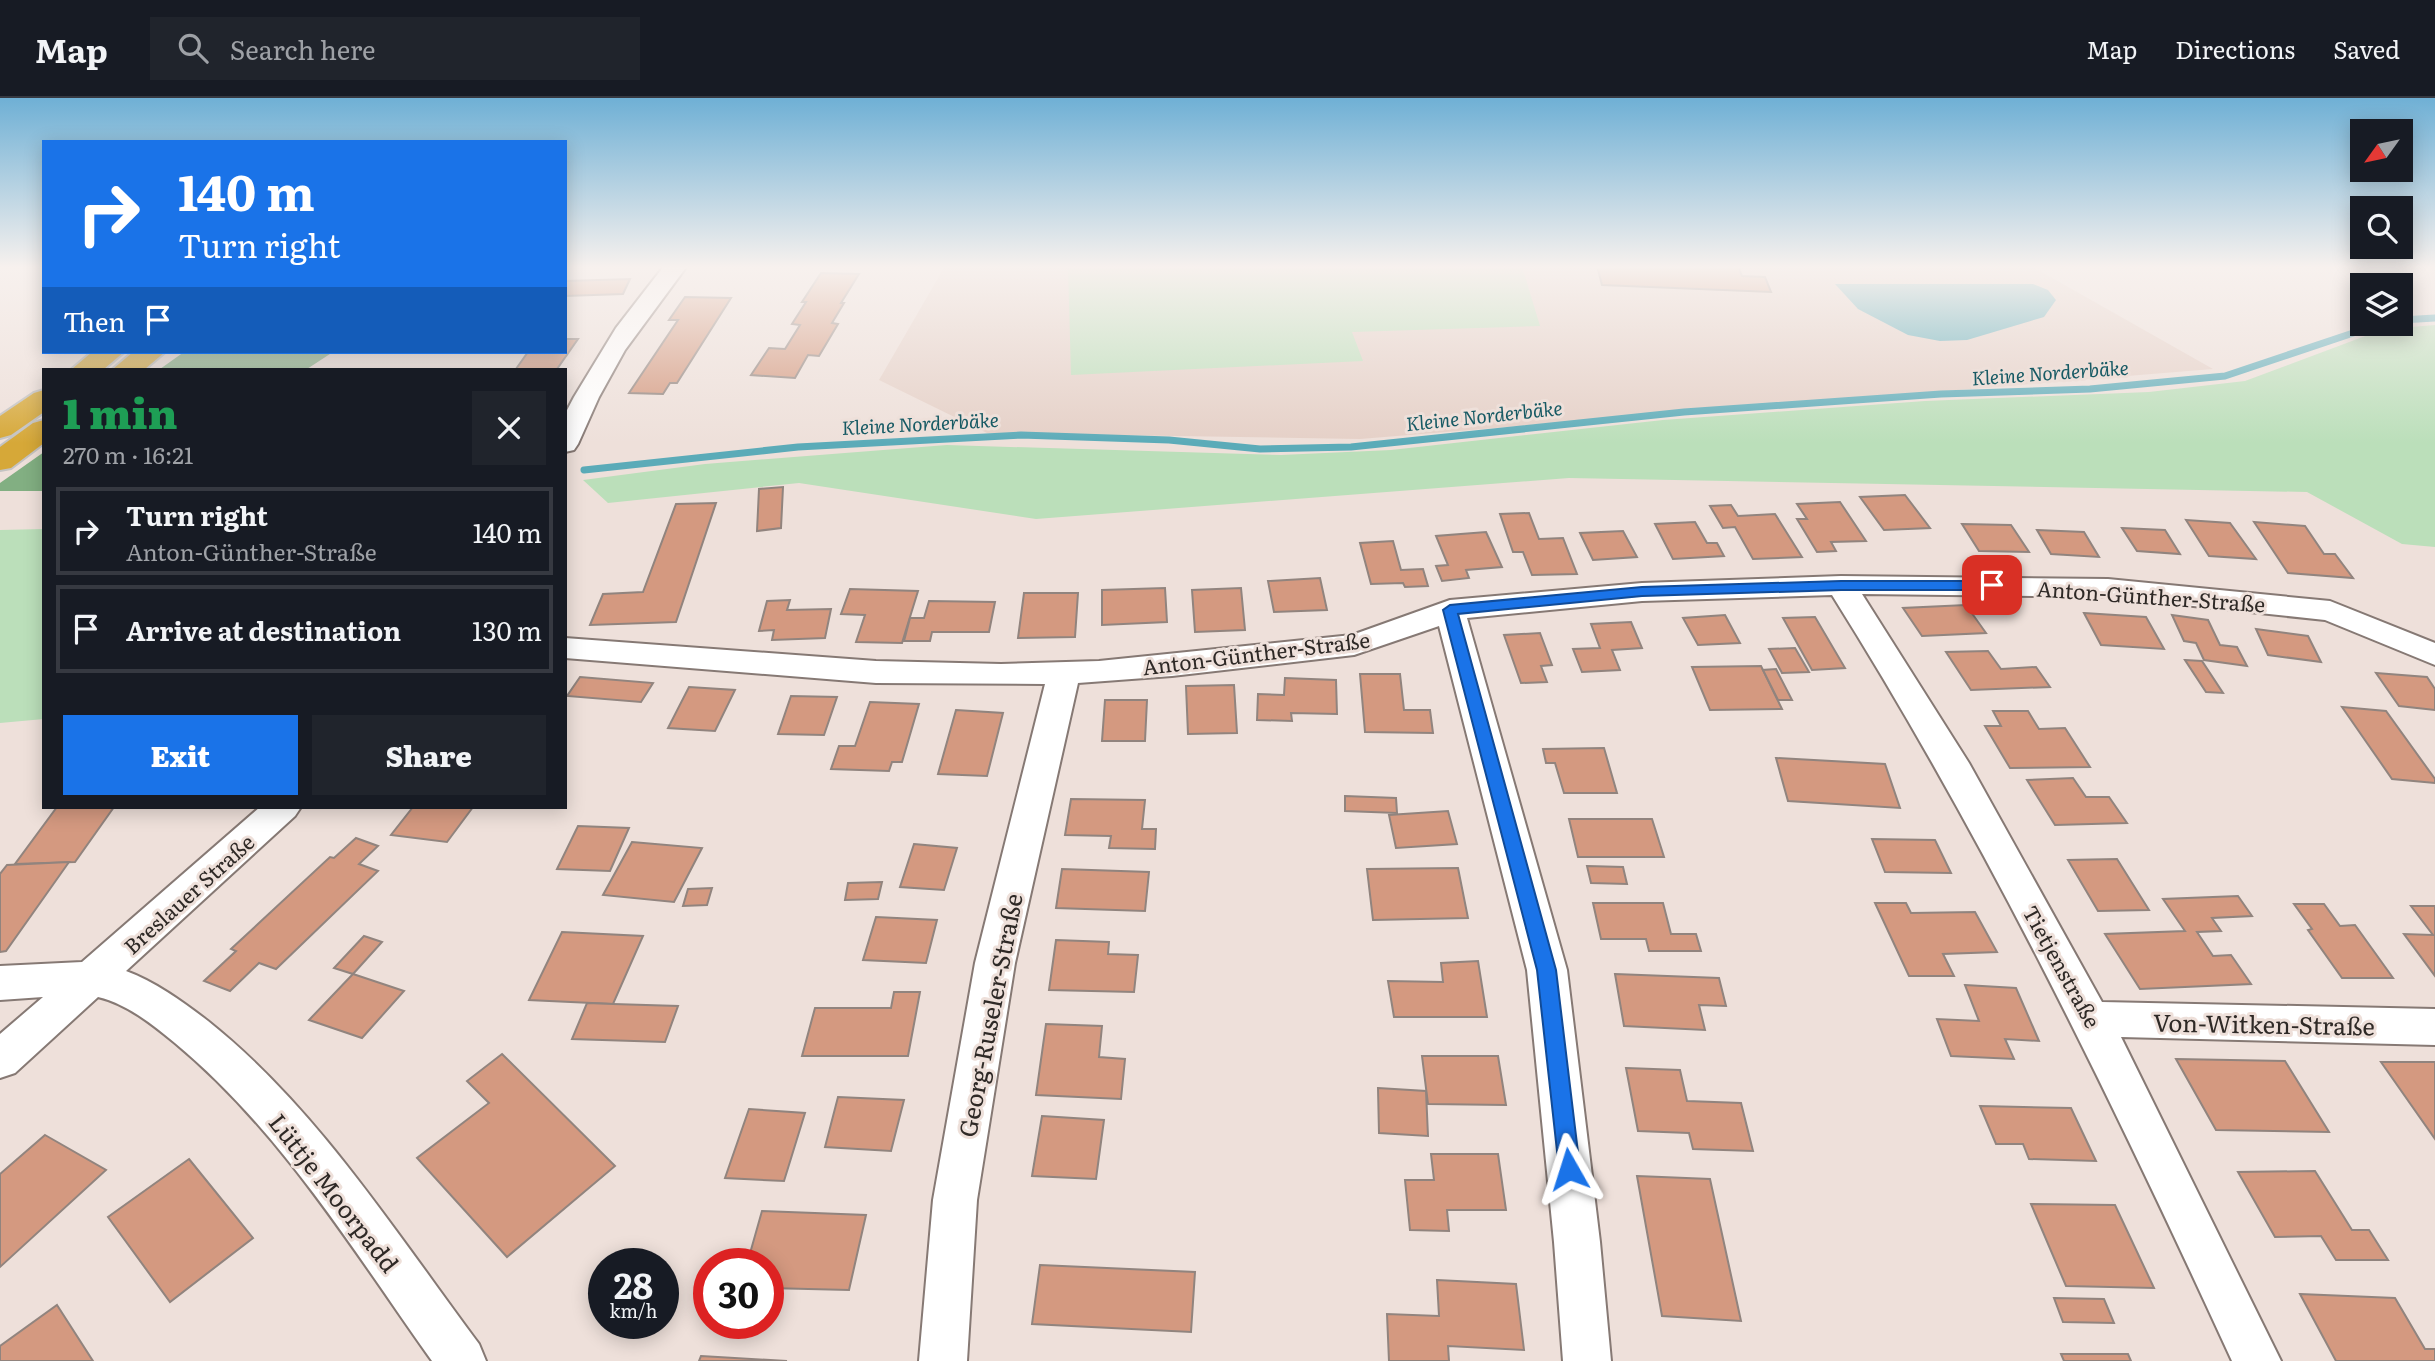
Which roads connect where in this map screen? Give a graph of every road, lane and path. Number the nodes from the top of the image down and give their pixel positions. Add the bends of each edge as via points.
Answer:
1 (632, 325) edge
2 (107, 354) edge
3 (148, 354) edge
4 (87, 368) edge
5 (128, 368) edge
6 (42, 400) edge
7 (0, 429) edge
8 (42, 430) edge
9 (567, 439) edge
10 (0, 461) edge
11 (1841, 586) junction
12 (1450, 610) junction
13 (567, 648) edge
14 (2435, 655) edge
15 (1064, 674) junction
16 (280, 809) edge
17 (93, 979) junction
18 (0, 984) edge
19 (2093, 1018) junction
20 (2435, 1027) edge
21 (0, 1060) edge
22 (462, 1361) edge
23 (943, 1361) edge
24 (1587, 1361) edge
25 (2257, 1361) edge

1 - 9 street via 598,377
2 - 4 highway
3 - 5 highway
6 - 7 highway
8 - 10 highway
11 - 12 street, Anton-Günther-Straße via 1642,592
11 - 14 street, Anton-Günther-Straße via 2108,588 2287,605 2330,611
11 - 19 street, Tietjenstraße via 1944,748
12 - 15 street, Anton-Günther-Straße via 1354,645
12 - 24 street via 1547,970
13 - 15 street, Anton-Günther-Straße via 790,668
15 - 23 street, Georg-Ruseler-Straße via 995,963 955,1199
16 - 17 street, Breslauer Straße
17 - 18 street, Lüttje Moorpadd
17 - 21 street, Breslauer Straße
17 - 22 street, Lüttje Moorpadd via 147,1000 200,1037 285,1122
19 - 20 street, Von-Witken-Straße
19 - 25 street, Tietjenstraße

